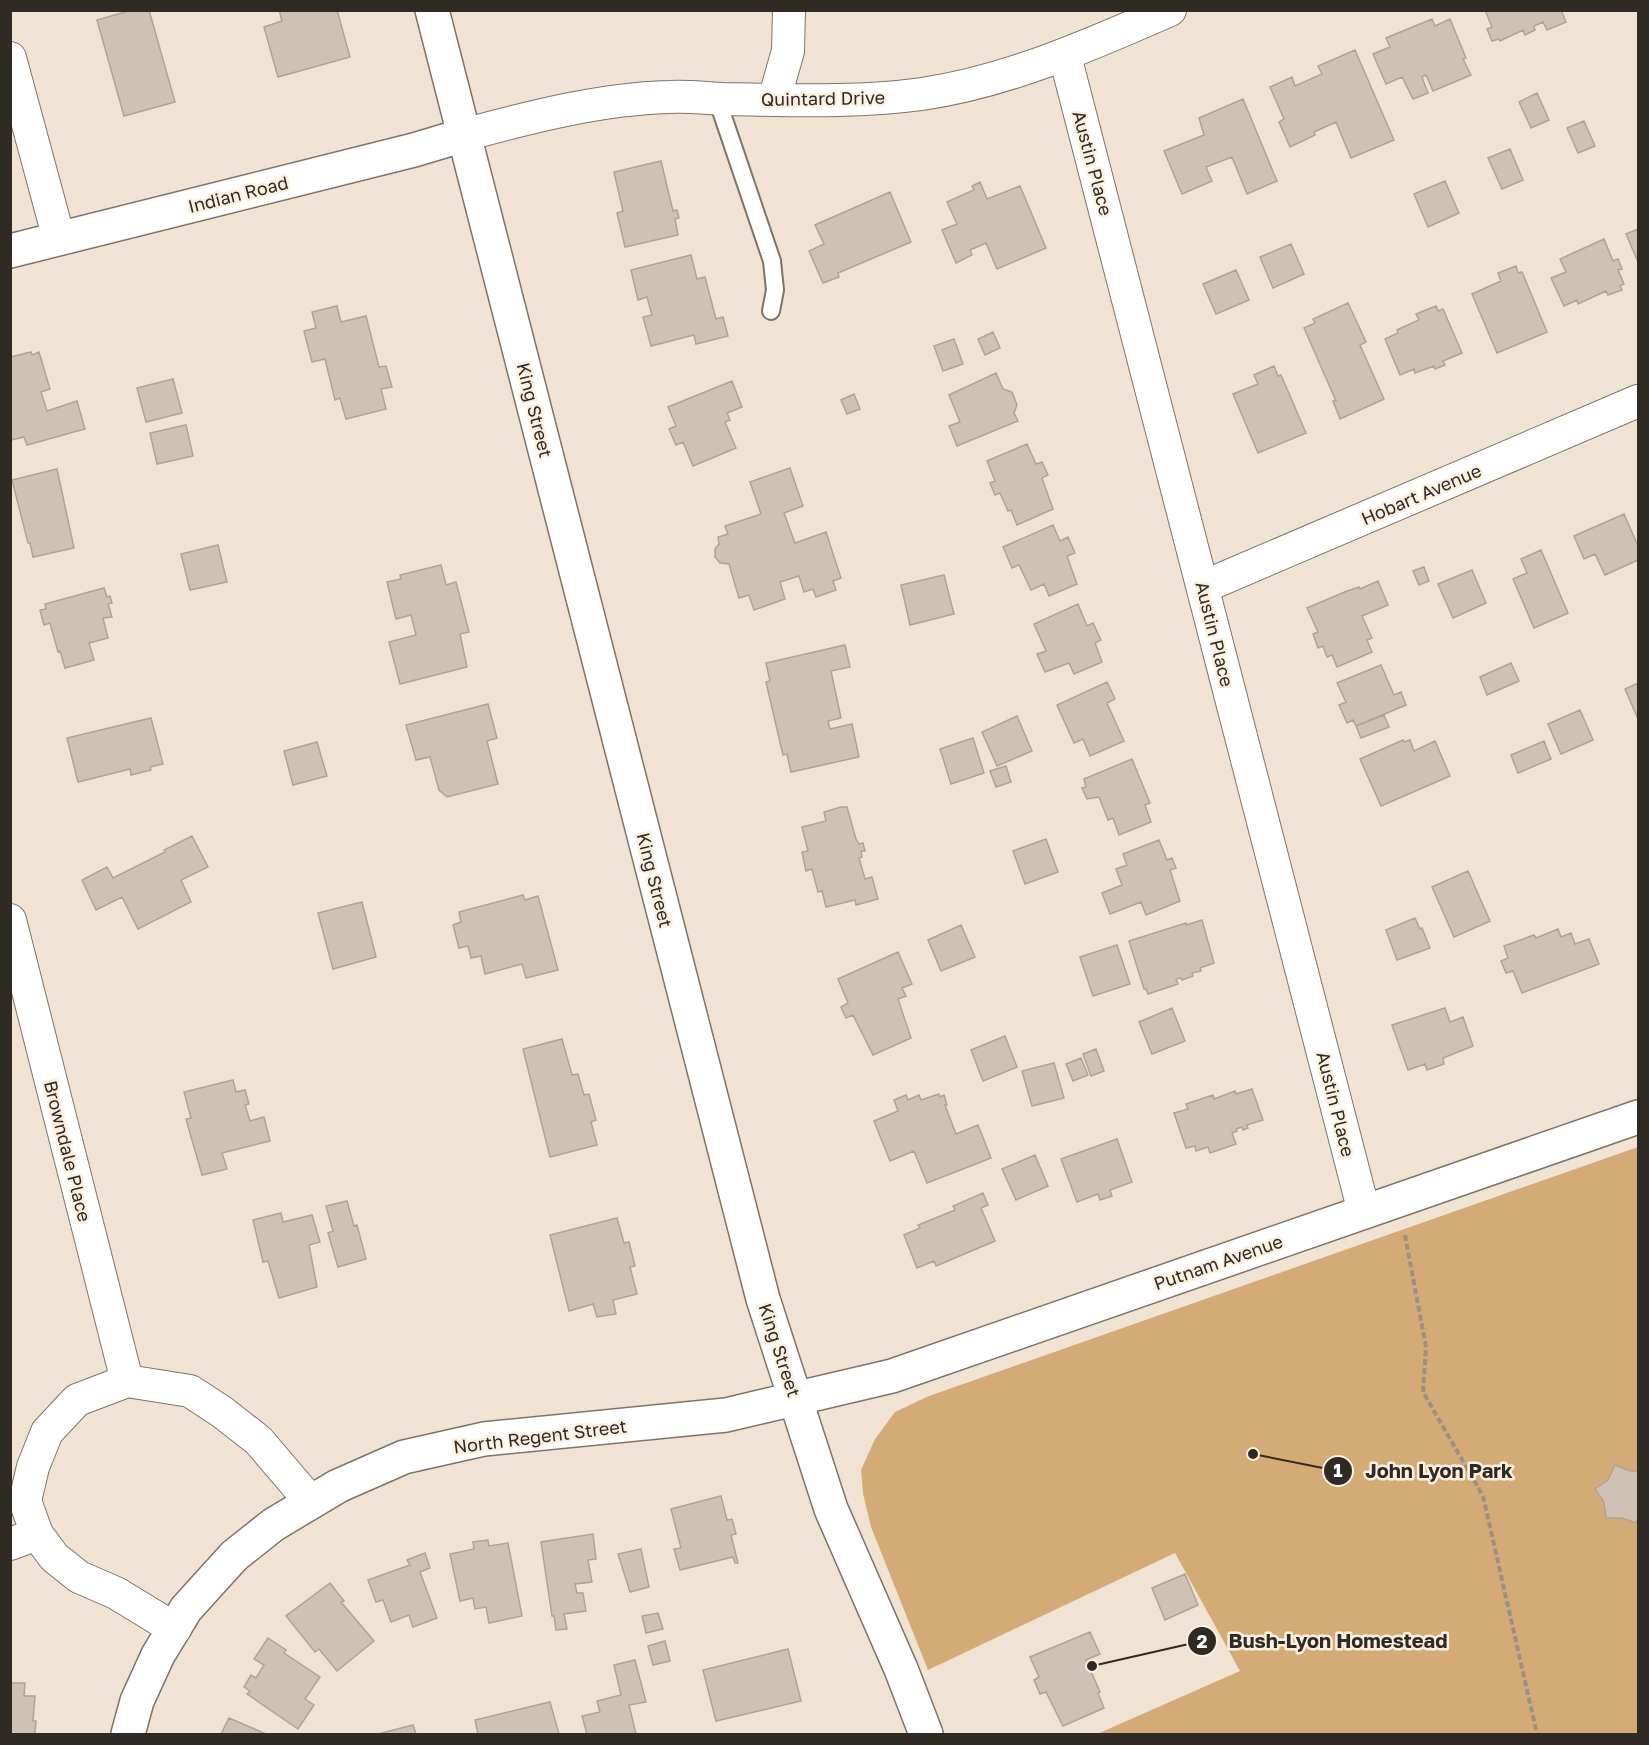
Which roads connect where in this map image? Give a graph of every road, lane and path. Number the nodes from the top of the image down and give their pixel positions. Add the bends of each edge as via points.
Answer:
1 (432, 10) edge
2 (789, 10) edge
3 (1170, 10) edge
4 (1065, 56) junction
5 (10, 58) edge
6 (717, 99) junction
7 (774, 100) junction
8 (464, 135) junction
9 (58, 239) junction
10 (10, 251) edge
11 (771, 311) dead end
12 (1638, 401) edge
13 (1203, 587) junction
14 (10, 920) edge
15 (1638, 1117) edge
16 (1397, 1200) junction
17 (1364, 1212) junction
18 (127, 1381) junction
19 (796, 1400) junction
20 (311, 1502) junction
21 (24, 1539) edge
22 (175, 1629) junction
23 (128, 1734) edge
24 (927, 1734) edge
25 (1537, 1734) edge

1 - 8 street, King Street
2 - 7 street via 788,51
3 - 4 street, Quintard Drive
4 - 7 street, Quintard Drive via 979,82 922,94
4 - 13 street, Austin Place
5 - 9 street
6 - 7 street, Quintard Drive
6 - 8 street, Quintard Drive via 669,97 605,104
6 - 11 lane via 772,261 775,290
8 - 9 street, Indian Road
8 - 19 street, King Street via 763,1299
9 - 10 street, Indian Road
12 - 13 street, Hobart Avenue
13 - 17 street, Austin Place
14 - 18 street, Browndale Place
15 - 16 street, Putnam Avenue
16 - 17 street, Putnam Avenue
16 - 25 path via 1426,1347 1423,1392 1483,1496
17 - 19 street, Putnam Avenue via 892,1376
18 - 20 street via 190,1391 222,1412 258,1440
18 - 21 street via 76,1400 46,1432 25,1501
19 - 20 street, North Regent Street via 726,1415 484,1439 404,1457
19 - 24 street, King Street via 831,1509
20 - 22 street, North Regent Street via 234,1556 186,1609
21 - 22 street via 79,1577 116,1593
22 - 23 street, North Regent Street via 136,1701

